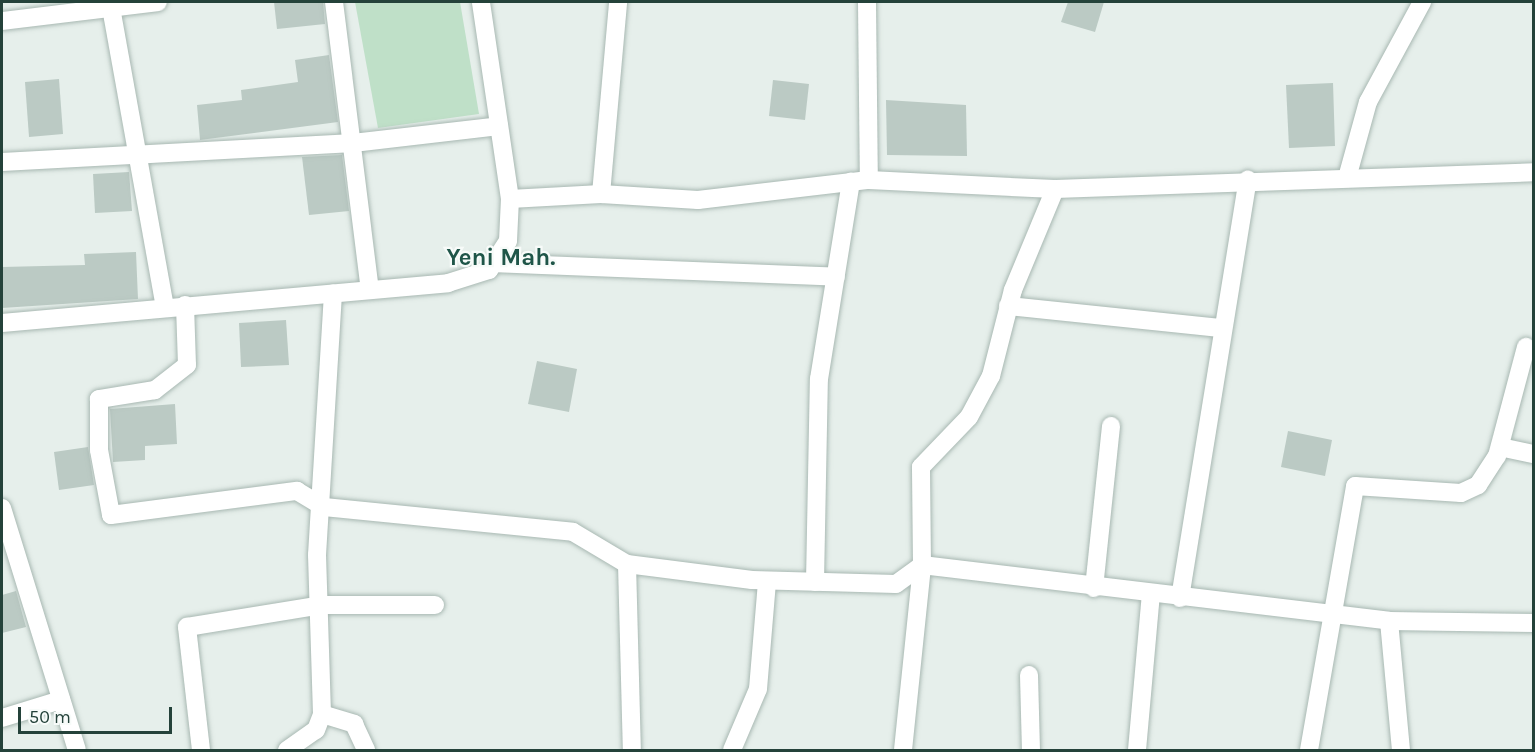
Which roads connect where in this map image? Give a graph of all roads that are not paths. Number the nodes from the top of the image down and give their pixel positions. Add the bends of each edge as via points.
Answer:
1 (158, 2) edge
2 (334, 2) edge
3 (481, 2) edge
4 (618, 2) edge
5 (867, 2) edge
6 (1422, 2) edge
7 (110, 5) edge
8 (2, 21) edge
9 (499, 126) junction
10 (353, 143) junction
11 (138, 157) junction
12 (2, 162) edge
13 (1533, 172) edge
14 (1347, 178) junction
15 (1248, 179) junction
16 (860, 181) junction
17 (1055, 189) junction
18 (601, 194) junction
19 (510, 199) junction
20 (494, 263) junction
21 (836, 277) junction
22 (370, 290) junction
23 (333, 293) junction
24 (184, 305) junction
25 (1008, 306) junction
26 (165, 307) junction
27 (2, 323) edge
28 (1221, 328) junction
29 (1526, 346) dead end
30 (1112, 426) dead end
31 (1500, 447) junction
32 (1533, 454) edge
33 (324, 507) junction
34 (2, 508) edge
35 (627, 564) junction
36 (922, 565) junction
37 (767, 581) junction
38 (815, 582) junction
39 (1094, 588) junction
40 (1151, 594) junction
41 (1180, 598) junction
42 (321, 605) junction
43 (435, 605) dead end
44 (1333, 615) junction
45 (1389, 621) junction
46 (1533, 623) edge
47 (1029, 675) dead end
48 (61, 700) junction
49 (322, 714) junction
50 (2, 718) edge
51 (77, 750) edge
52 (201, 750) edge
53 (287, 750) edge
54 (366, 750) edge
55 (632, 750) edge
56 (732, 750) edge
57 (903, 750) edge
58 (1031, 750) edge
59 (1137, 750) edge
60 (1309, 750) edge
61 (1401, 750) edge

1 - 7 street
2 - 10 street
3 - 9 street
4 - 18 street
5 - 16 street
6 - 14 street via 1368,102
7 - 8 street
7 - 11 street
9 - 10 street
9 - 19 street
10 - 11 street
10 - 22 street
11 - 12 street
11 - 26 street
13 - 14 street
14 - 15 street
15 - 17 street
15 - 28 street
16 - 17 street
16 - 18 street via 698,200
16 - 21 street
17 - 25 street
18 - 19 street
19 - 20 street via 508,241
20 - 21 street
20 - 22 street via 489,270 448,283
21 - 38 street via 819,379
22 - 23 street
23 - 24 street
23 - 33 street
24 - 26 street
24 - 33 street via 187,365 155,390 99,399 99,450 111,515 297,490
25 - 28 street
25 - 36 street via 990,376 969,417 921,467
26 - 27 street
28 - 41 street
29 - 31 street
30 - 39 street
31 - 32 street
31 - 44 street via 1478,485 1461,493 1355,486
33 - 35 street via 573,532
33 - 42 street via 317,555
34 - 48 street
35 - 37 street
35 - 55 street
36 - 38 street via 896,584
36 - 39 street
36 - 57 street
37 - 38 street
37 - 56 street via 758,689
39 - 40 street
40 - 41 street
40 - 59 street
41 - 44 street
42 - 43 street
42 - 49 street
42 - 52 street via 187,627
44 - 45 street
44 - 60 street
45 - 46 street
45 - 61 street
47 - 58 street
48 - 50 street
48 - 51 street
49 - 53 street via 316,730
49 - 54 street via 354,724

